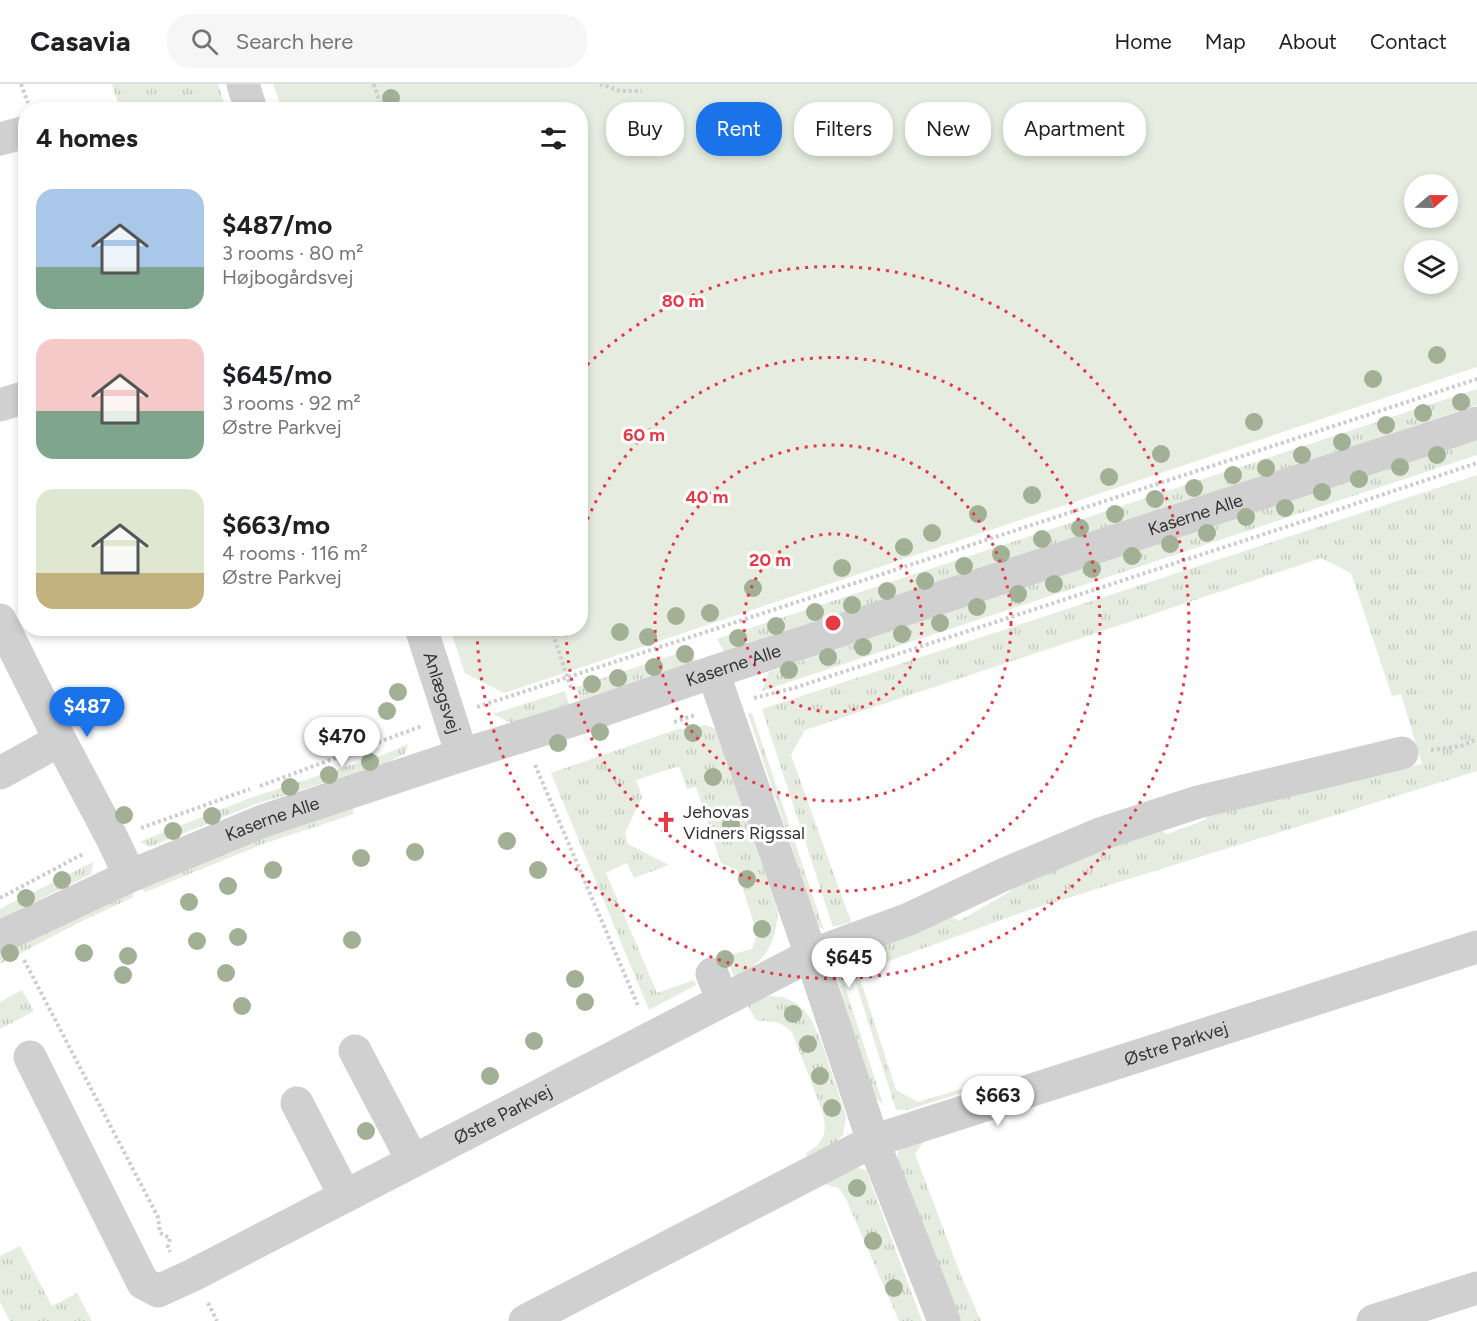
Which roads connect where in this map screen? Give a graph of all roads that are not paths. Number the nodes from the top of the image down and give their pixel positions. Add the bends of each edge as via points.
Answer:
1 (243, 84) edge
2 (249, 102) edge
3 (18, 134) edge
4 (0, 139) edge
5 (18, 399) edge
6 (0, 405) edge
7 (1477, 423) edge
8 (0, 620) edge
9 (424, 636) edge
10 (713, 672) junction
11 (60, 741) junction
12 (1402, 753) road end
13 (462, 754) junction
14 (0, 773) edge
15 (130, 876) junction
16 (0, 937) edge
17 (1477, 947) edge
18 (811, 955) junction
19 (355, 1051) dead end
20 (30, 1057) dead end
21 (297, 1103) dead end
22 (873, 1141) junction
23 (413, 1161) junction
24 (345, 1196) junction
25 (1477, 1288) edge
26 (525, 1321) edge
27 (944, 1321) edge
28 (1373, 1321) edge

1 - 2 street
3 - 4 street
5 - 6 street
7 - 10 street, Kaserne Alle
8 - 11 street
9 - 13 street, Anlægsvej
10 - 13 street, Kaserne Alle
10 - 18 street
11 - 14 street
11 - 15 street
12 - 18 street, Østre Parkvej via 1198,802 1100,834 909,919
13 - 15 street, Kaserne Alle via 263,821
15 - 16 street, Kaserne Alle
17 - 22 street, Østre Parkvej
18 - 22 street
18 - 23 street, Østre Parkvej via 718,987 652,1038
19 - 23 street
20 - 24 street, Østre Parkvej via 143,1283 158,1291
21 - 24 street
22 - 26 street, Østre Parkvej
22 - 27 street
23 - 24 street, Østre Parkvej
25 - 28 street

